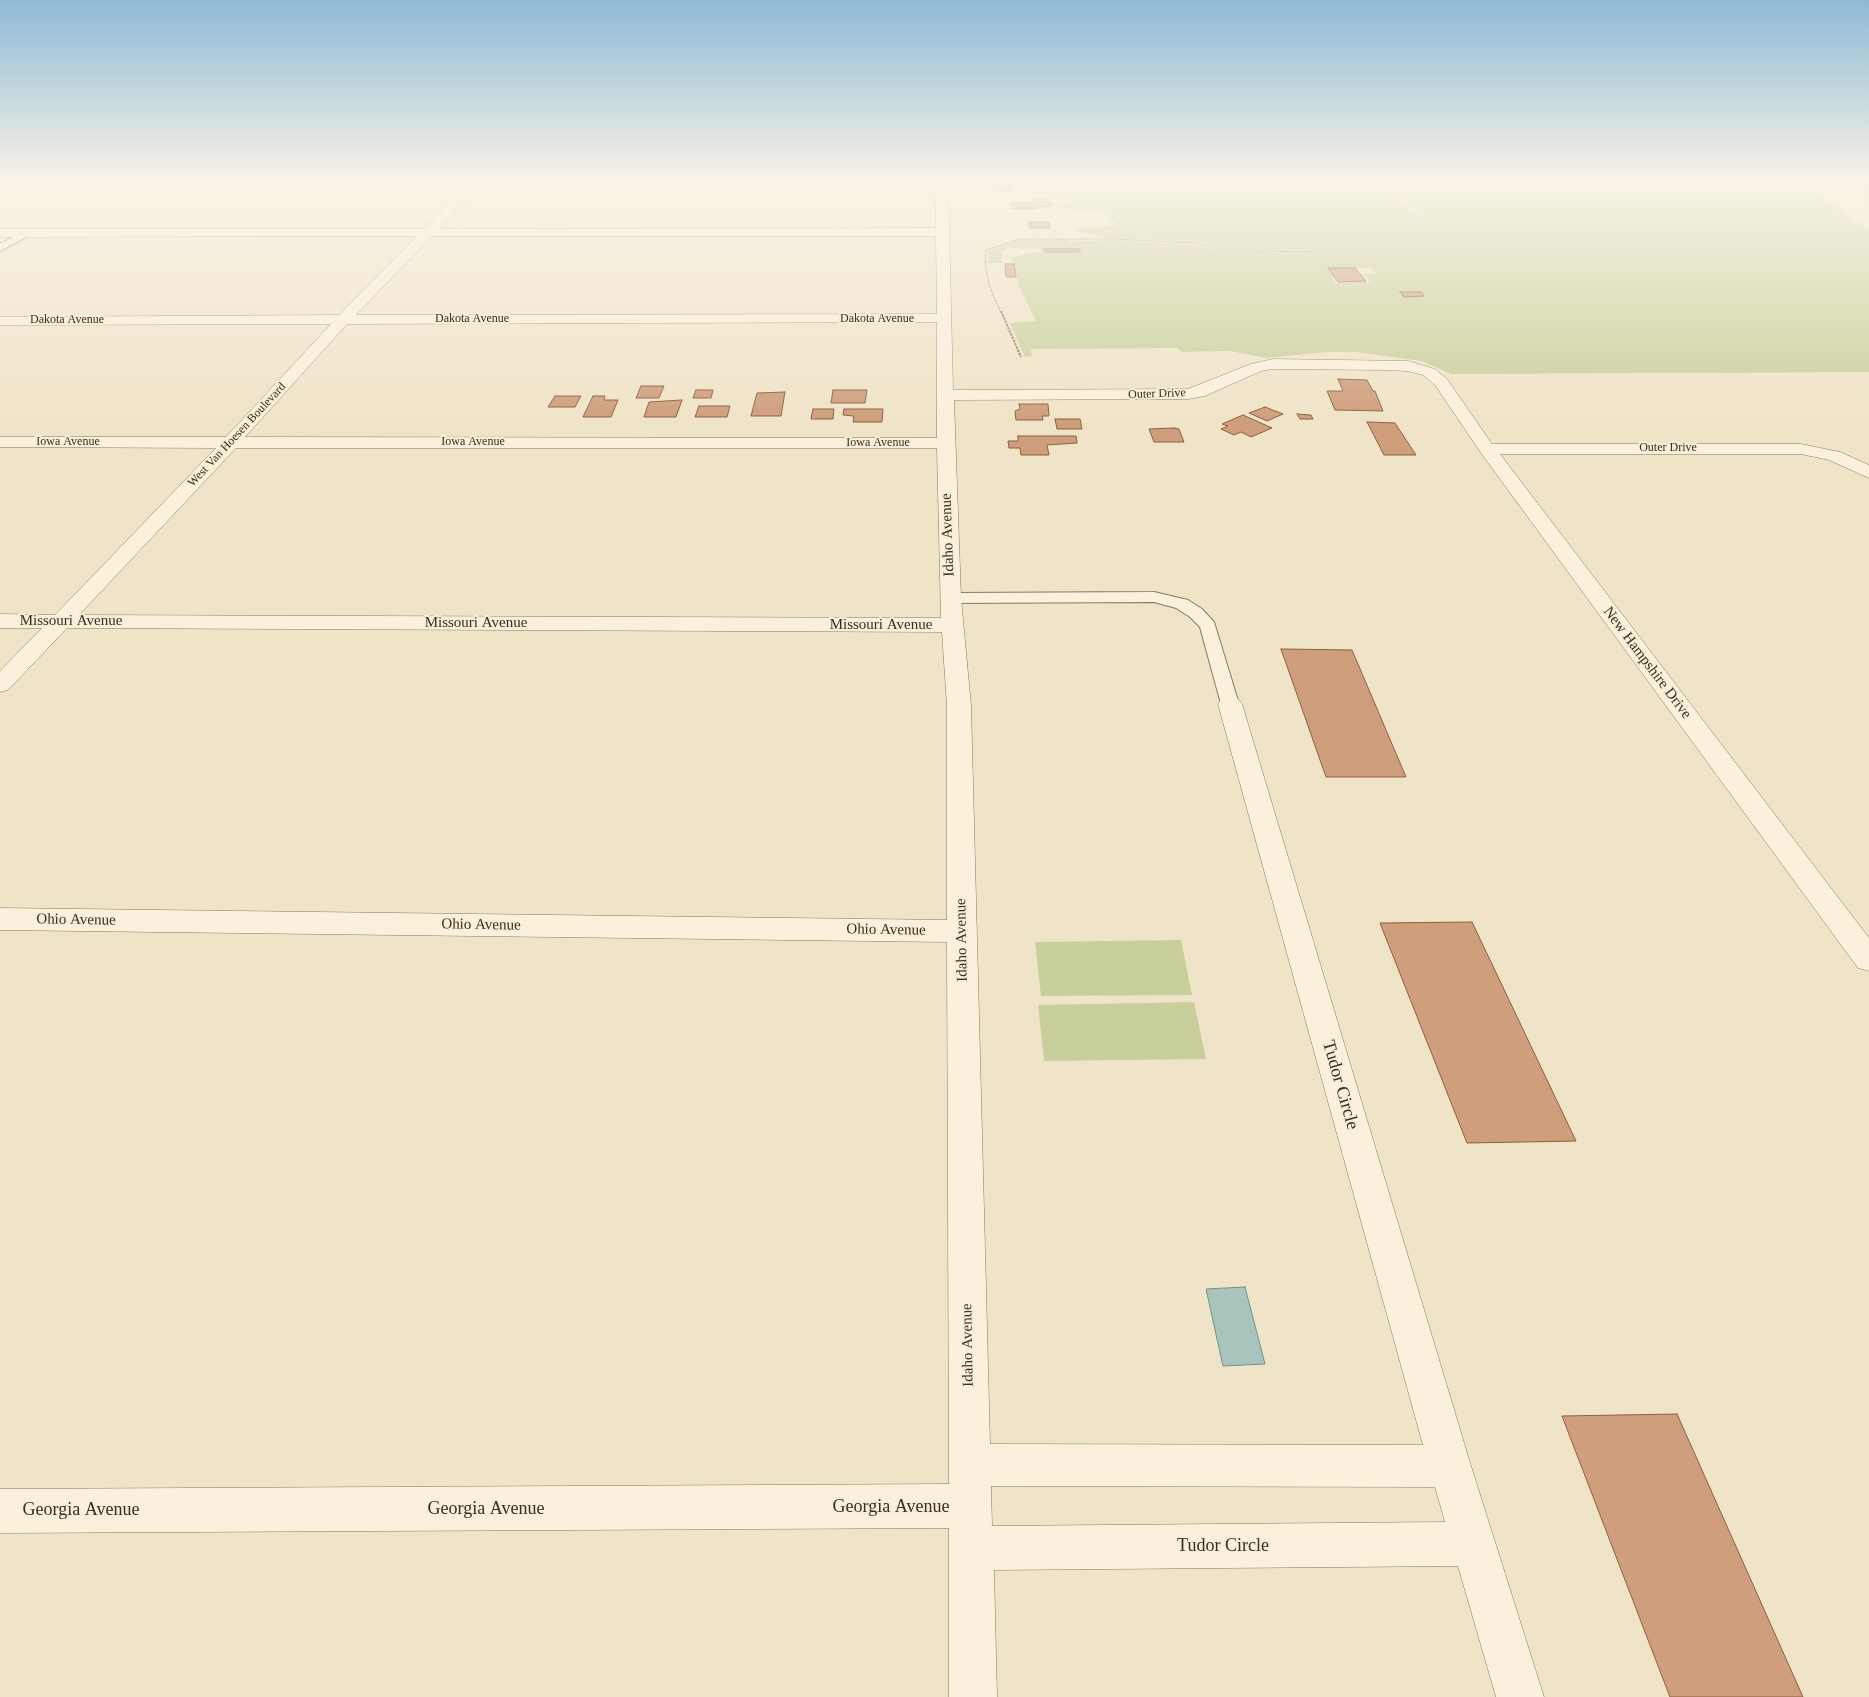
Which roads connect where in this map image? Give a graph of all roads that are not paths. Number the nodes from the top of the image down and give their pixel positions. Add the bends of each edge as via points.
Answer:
1 (399, 262) edge
2 (943, 262) edge
3 (944, 318) junction
4 (0, 320) edge
5 (342, 320) junction
6 (1423, 369) joint
7 (946, 395) junction
8 (0, 442) edge
9 (231, 442) junction
10 (946, 443) junction
11 (1487, 449) junction
12 (1869, 472) edge
13 (951, 612) junction
14 (62, 620) junction
15 (0, 621) edge
16 (0, 685) edge
17 (1230, 704) joint
18 (0, 919) edge
19 (962, 931) junction
20 (1869, 960) edge
21 (970, 1465) junction
22 (1450, 1466) junction
23 (971, 1506) junction
24 (0, 1511) edge
25 (1474, 1544) junction
26 (971, 1548) junction
27 (973, 1697) edge
28 (1520, 1697) edge

1 - 5 street, West Van Hoesen Boulevard
2 - 3 street, Idaho Avenue
3 - 5 street, Dakota Avenue
3 - 7 street, Idaho Avenue
4 - 5 street, Dakota Avenue
5 - 9 street, West Van Hoesen Boulevard
6 - 7 street, Outer Drive via 1387,365 1274,364 1257,367 1188,394
6 - 11 street, New Hampshire Drive via 1441,382
7 - 10 street, Idaho Avenue
8 - 9 street, Iowa Avenue
9 - 10 street, Iowa Avenue
9 - 14 street, West Van Hoesen Boulevard
10 - 13 street, Idaho Avenue
11 - 12 street, Outer Drive via 1778,447 1834,456
11 - 20 street, New Hampshire Drive
13 - 14 street, Missouri Avenue
13 - 17 lane via 1166,598 1196,613 1208,626
13 - 19 street, Idaho Avenue via 959,706
14 - 15 street, Missouri Avenue
14 - 16 street, West Van Hoesen Boulevard
17 - 22 street, Tudor Circle
18 - 19 street, Ohio Avenue
19 - 21 street, Idaho Avenue
21 - 22 street
21 - 23 street, Idaho Avenue
22 - 25 street, Tudor Circle
23 - 24 street, Georgia Avenue
23 - 26 street, Idaho Avenue
25 - 26 street, Tudor Circle
25 - 28 street, Tudor Circle
26 - 27 street, Idaho Avenue

